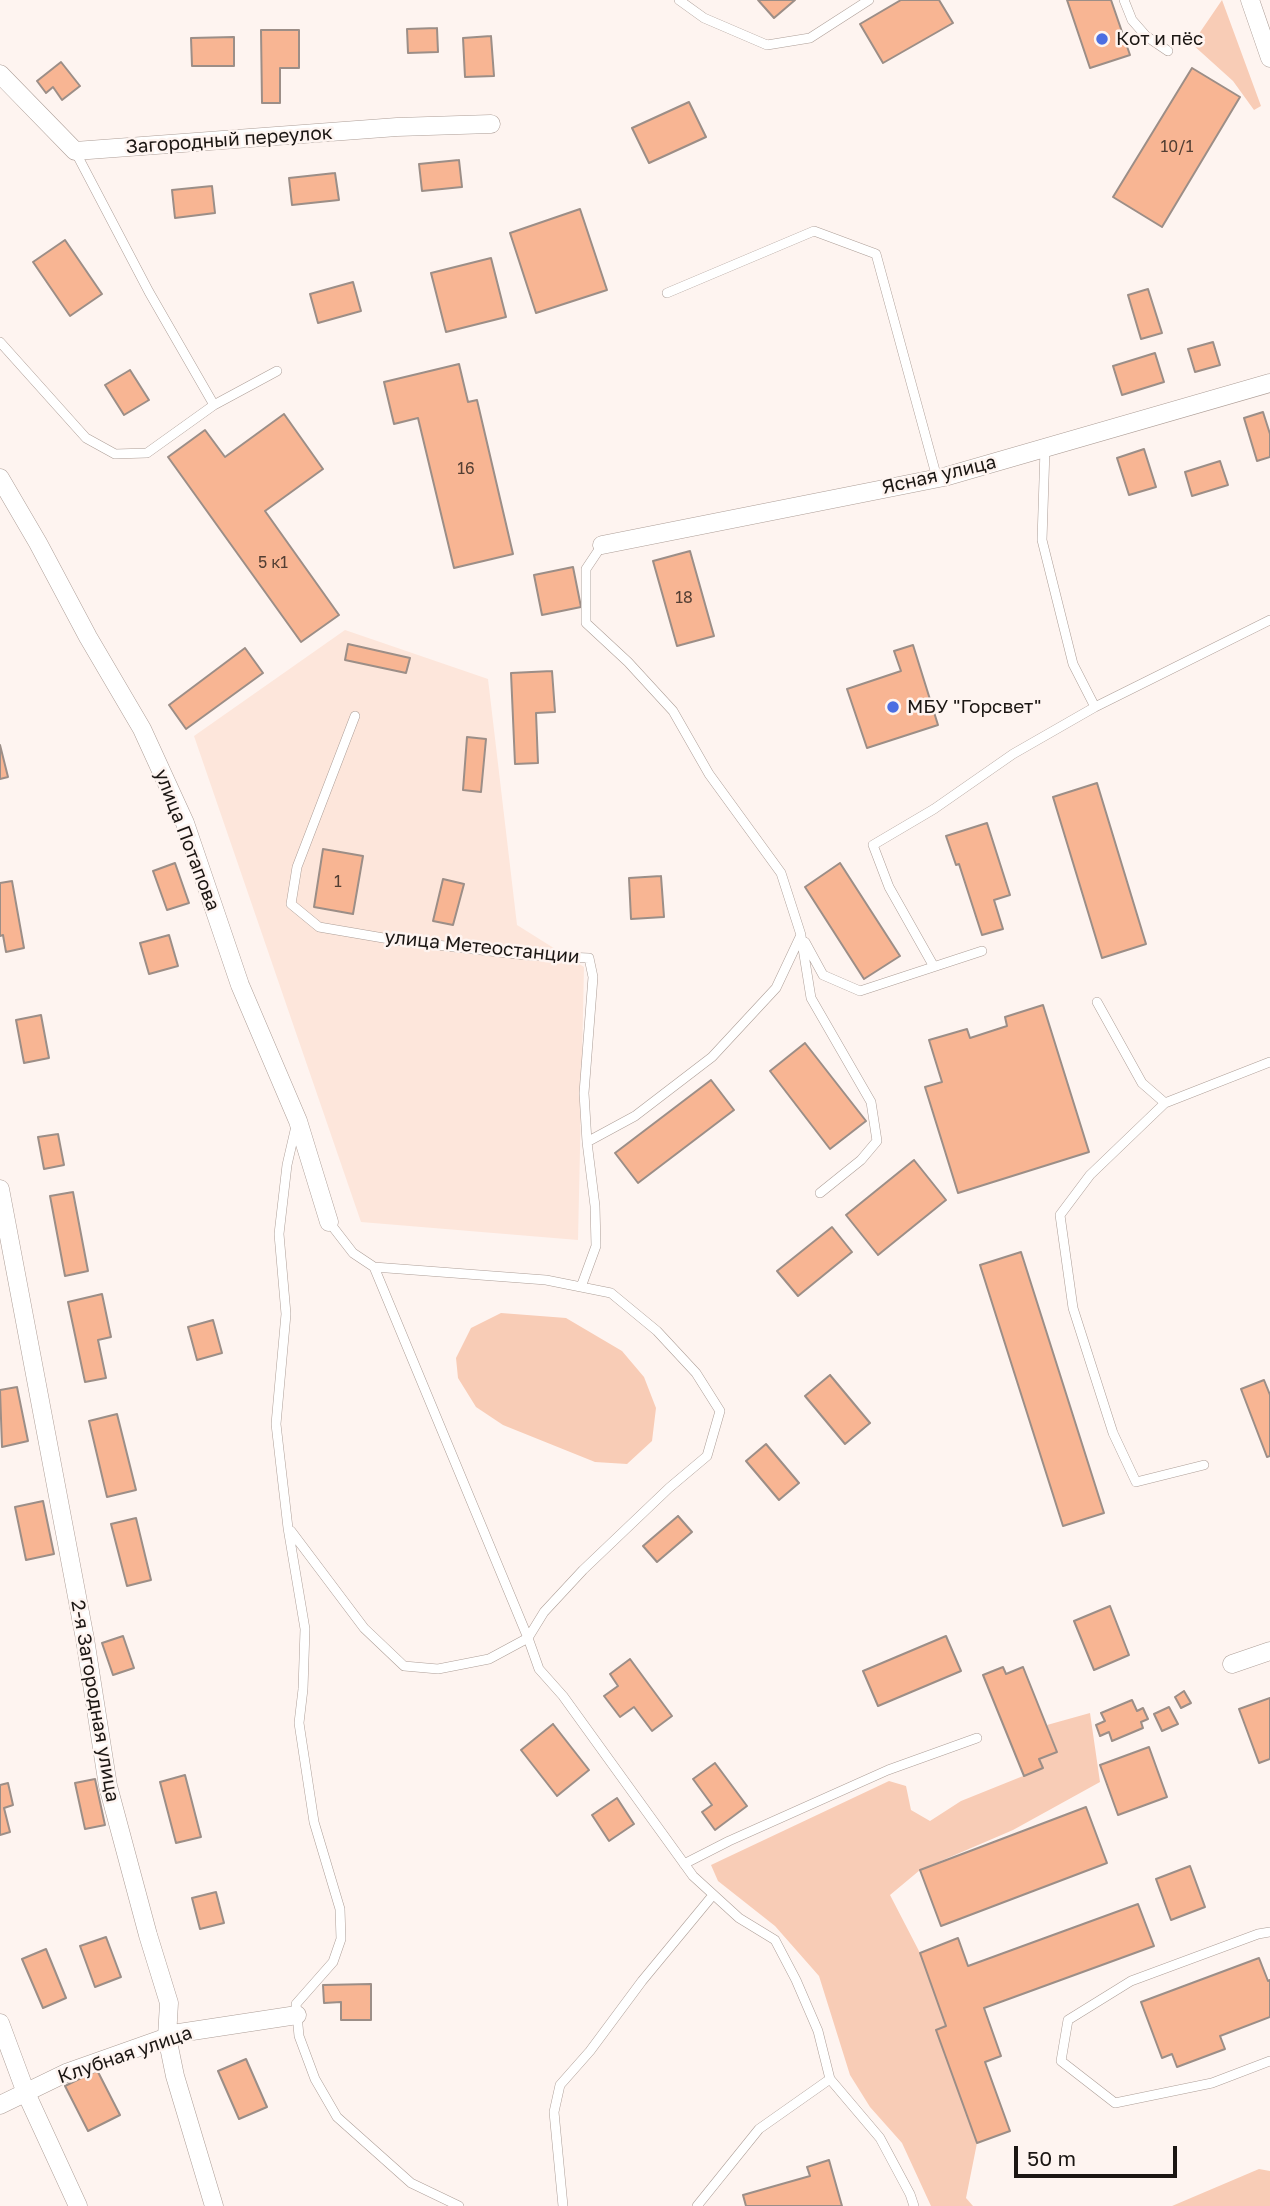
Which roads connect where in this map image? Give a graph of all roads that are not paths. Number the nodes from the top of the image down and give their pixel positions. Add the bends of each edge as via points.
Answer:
1 (680, 0) edge
2 (869, 0) edge
3 (1124, 0) edge
4 (1250, 0) edge
5 (1168, 51) dead end
6 (1270, 58) edge
7 (0, 74) edge
8 (491, 124) dead end
9 (75, 151) junction
10 (667, 293) dead end
11 (0, 342) edge
12 (277, 372) dead end
13 (1270, 383) edge
14 (214, 405) junction
15 (1045, 449) junction
16 (0, 478) edge
17 (937, 478) junction
18 (602, 545) joint
19 (1270, 620) edge
20 (1095, 707) junction
21 (355, 716) dead end
22 (801, 935) junction
23 (982, 951) dead end
24 (933, 965) junction
25 (1097, 1002) dead end
26 (1270, 1062) edge
27 (1165, 1103) junction
28 (298, 1121) junction
29 (587, 1142) junction
30 (0, 1189) edge
31 (820, 1193) dead end
32 (329, 1222) joint
33 (374, 1267) junction
34 (581, 1287) junction
35 (1204, 1465) dead end
36 (288, 1528) junction
37 (528, 1638) junction
38 (1270, 1651) edge
39 (1232, 1664) dead end
40 (977, 1738) dead end
41 (684, 1864) junction
42 (713, 1895) junction
43 (1270, 1932) edge
44 (296, 2015) junction
45 (0, 2023) edge
46 (167, 2037) junction
47 (1270, 2061) edge
48 (830, 2079) junction
49 (26, 2093) junction
50 (0, 2105) edge
51 (78, 2206) edge
52 (214, 2206) edge
53 (459, 2206) edge
54 (563, 2206) edge
55 (697, 2206) edge
56 (914, 2206) edge

1 - 2 lane via 704,18 767,45 810,38
3 - 5 lane via 1132,20
4 - 6 street
7 - 9 street
8 - 9 street, Загородный переулок
9 - 14 lane
10 - 17 lane via 814,231 876,254
11 - 14 lane via 86,439 115,454 147,453
12 - 14 lane
13 - 15 street, Ясная улица
15 - 17 street, Ясная улица
15 - 20 lane via 1042,540 1073,664
16 - 28 street, улица Потапова via 142,729 185,823 240,985
17 - 18 street, Ясная улица
18 - 22 lane via 586,569 586,623 673,711 709,774 781,873
19 - 20 lane
20 - 24 lane via 873,845 889,887
21 - 29 lane, улица Метеостанции via 297,867 291,904 319,927 401,941 589,958 593,977 584,1093
22 - 24 lane via 823,975 860,991
22 - 29 lane via 776,988 712,1057 635,1116
22 - 31 lane via 811,998 871,1102 877,1141
23 - 24 lane
25 - 27 lane via 1142,1083
26 - 27 lane
27 - 35 lane via 1090,1175 1060,1215 1073,1308 1113,1433 1136,1482
28 - 32 street, улица Потапова
28 - 36 lane via 287,1165 279,1234 286,1314 276,1424
29 - 34 lane, улица Метеостанции via 596,1246
30 - 46 street, 2-я Загородная улица via 85,1639 108,1786 169,2003
32 - 33 lane via 353,1252
33 - 34 lane via 547,1280
33 - 37 lane
34 - 37 lane via 611,1293 657,1331 696,1373 720,1411 707,1456 583,1570 544,1612
36 - 37 lane via 364,1628 404,1665 438,1669 489,1659
36 - 44 lane via 305,1629 299,1723 314,1822 340,1909 341,1939 333,1962 296,2004
37 - 41 lane via 539,1669
38 - 39 street
40 - 41 lane via 888,1770
41 - 42 lane
42 - 48 lane via 775,1940 818,2031
42 - 54 lane via 560,2085 554,2112
43 - 47 lane via 1131,1981 1068,2020 1061,2061 1115,2103 1212,2083
44 - 46 street, Клубная улица
44 - 53 lane via 315,2079 337,2118 411,2183
45 - 49 street
46 - 49 street, Клубная улица via 66,2073
46 - 52 street, 2-я Загородная улица
48 - 55 lane via 759,2129
48 - 56 lane via 880,2138
49 - 50 street, Клубная улица
49 - 51 street

